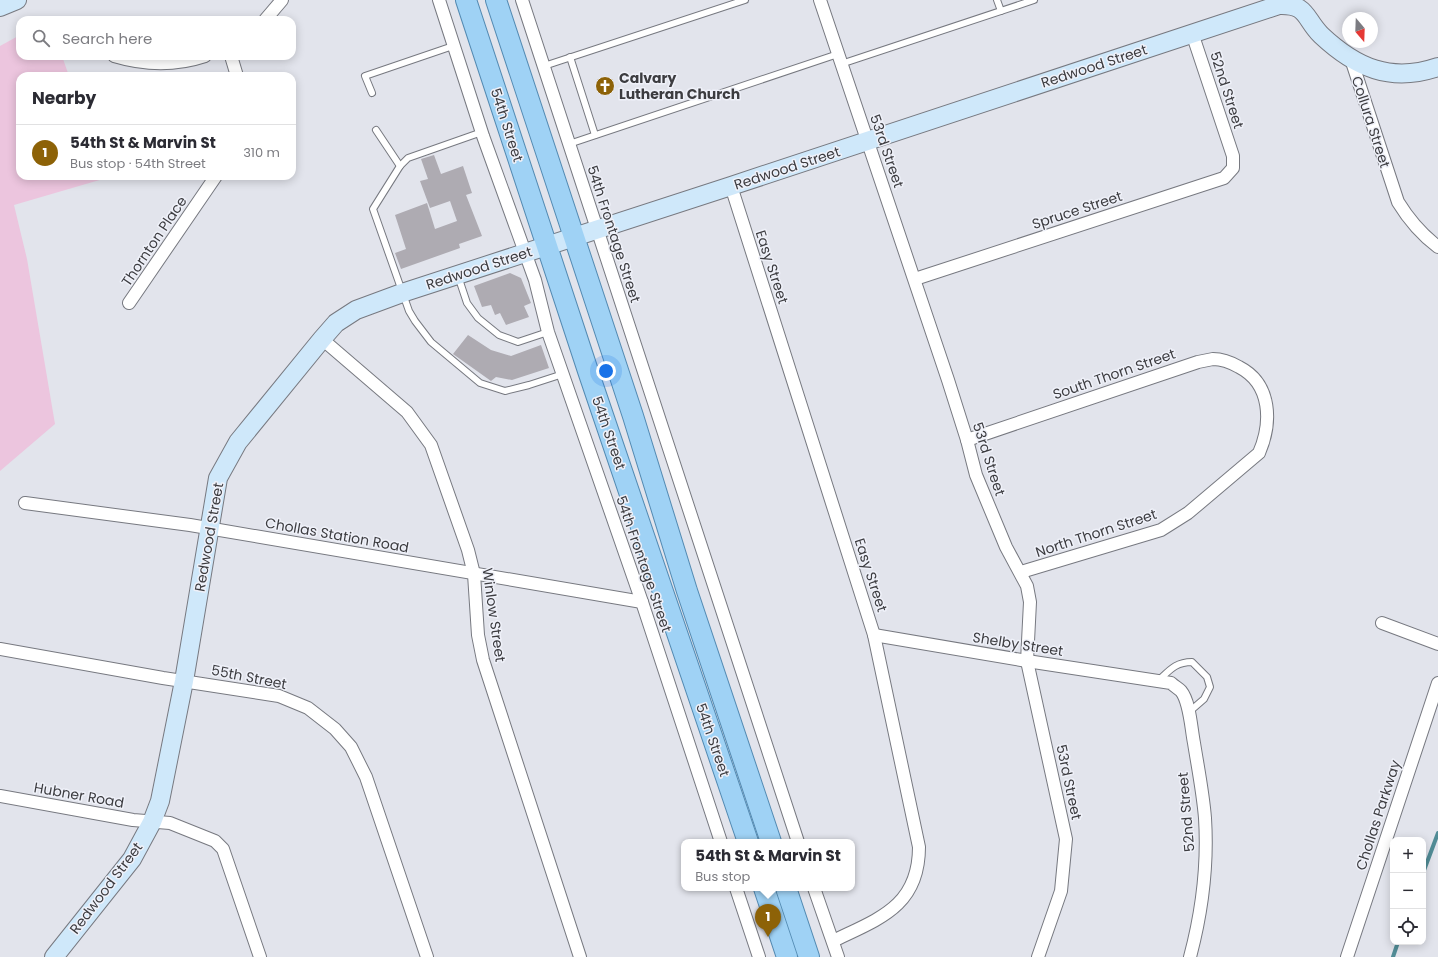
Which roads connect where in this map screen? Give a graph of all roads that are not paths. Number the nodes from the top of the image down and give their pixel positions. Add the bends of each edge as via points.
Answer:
1 (16, 0) edge
2 (282, 0) edge
3 (439, 0) edge
4 (466, 0) edge
5 (496, 0) edge
6 (522, 0) edge
7 (744, 0) edge
8 (820, 0) edge
9 (997, 0) edge
10 (1034, 0) edge
11 (1301, 5) edge
12 (0, 7) edge
13 (1001, 11) junction
14 (268, 16) edge
15 (1192, 33) junction
16 (453, 46) junction
17 (570, 57) junction
18 (840, 59) junction
19 (1351, 59) junction
20 (127, 60) edge
21 (194, 60) edge
22 (232, 60) edge
23 (544, 66) junction
24 (1438, 67) edge
25 (236, 72) edge
26 (372, 94) dead end
27 (376, 130) dead end
28 (482, 132) junction
29 (595, 135) junction
30 (867, 142) junction
31 (569, 144) junction
32 (1233, 156) joint
33 (400, 166) junction
34 (213, 180) edge
35 (731, 186) junction
36 (598, 230) junction
37 (574, 238) junction
38 (547, 247) junction
39 (1438, 247) edge
40 (526, 254) junction
41 (457, 274) junction
42 (915, 279) junction
43 (402, 293) junction
44 (129, 303) dead end
45 (548, 332) junction
46 (322, 340) junction
47 (563, 374) junction
48 (1263, 390) joint
49 (967, 440) junction
50 (25, 503) dead end
51 (210, 528) junction
52 (1021, 572) junction
53 (474, 574) junction
54 (642, 602) junction
55 (1382, 623) dead end
56 (874, 635) junction
57 (1438, 644) edge
58 (0, 649) edge
59 (1027, 661) junction
60 (184, 681) junction
61 (1157, 682) junction
62 (1438, 683) edge
63 (1189, 712) junction
64 (0, 796) edge
65 (152, 822) junction
66 (720, 839) edge
67 (747, 839) edge
68 (770, 839) edge
69 (797, 839) edge
70 (737, 891) edge
71 (765, 891) edge
72 (787, 891) edge
73 (815, 891) edge
74 (833, 941) junction
75 (54, 957) edge
76 (260, 957) edge
77 (427, 957) edge
78 (580, 957) edge
79 (759, 957) edge
80 (787, 957) edge
81 (809, 957) edge
82 (838, 957) edge
83 (1038, 957) edge
84 (1190, 957) edge
85 (1346, 957) edge

1 - 12 street
2 - 14 street
3 - 16 street, 54th Frontage Street
4 - 38 main road, 54th Street
5 - 37 main road, 54th Street
6 - 23 street, 54th Frontage Street
7 - 17 lane
8 - 18 street, 53rd Street
9 - 13 lane
10 - 13 lane
11 - 15 street, Redwood Street via 1279,5
11 - 19 street, Collura Street via 1320,34
13 - 18 lane
15 - 30 street, Redwood Street
15 - 32 street, 52nd Street
16 - 26 lane via 365,76
16 - 28 street, 54th Frontage Street
17 - 23 lane
17 - 29 lane
18 - 29 lane
18 - 30 street, 53rd Street
19 - 24 street via 1375,70 1388,72 1415,73
19 - 39 street, Collura Street via 1398,202 1420,232
20 - 21 street via 156,64
22 - 25 street
23 - 31 street, 54th Frontage Street
27 - 33 lane
28 - 33 lane via 408,158
28 - 40 street, 54th Frontage Street
29 - 31 lane
30 - 35 street, Redwood Street
30 - 42 street, 53rd Street
31 - 36 street, 54th Frontage Street
32 - 42 street, Spruce Street via 1233,168 1224,178
33 - 43 lane via 373,209
34 - 44 street, Thornton Place
35 - 36 street, Redwood Street
35 - 56 street, Easy Street
36 - 37 street, Redwood Street
36 - 69 street, 54th Frontage Street
37 - 38 street, Redwood Street
37 - 68 main road, 54th Street
38 - 40 street, Redwood Street
38 - 67 main road, 54th Street
40 - 41 street, Redwood Street
40 - 45 street, 54th Frontage Street
41 - 43 street, Redwood Street
41 - 45 lane via 467,303 478,318 500,334 518,342
42 - 49 street, 53rd Street
43 - 46 street, Redwood Street via 356,310 336,323
43 - 47 lane via 415,321 432,342 480,383 505,391
45 - 47 street, 54th Frontage Street
46 - 51 street, Redwood Street via 238,442 218,478
46 - 53 street, Winlow Street via 407,412 431,445
47 - 54 street, 54th Frontage Street
48 - 49 street, South Thorn Street via 1250,375 1234,364 1214,359 1198,362
48 - 52 street, North Thorn Street via 1268,420 1259,453 1188,512 1161,530
49 - 52 street, 53rd Street via 976,475 1006,547
50 - 51 street, Chollas Station Road
51 - 53 street, Chollas Station Road
51 - 60 street, Redwood Street
52 - 59 street, 53rd Street via 1030,602
53 - 54 street, Chollas Station Road
53 - 78 street, Winlow Street via 478,635 483,660
54 - 66 street, 54th Frontage Street
55 - 57 street
56 - 59 street, Shelby Street
56 - 74 street, Easy Street via 918,837 919,858 911,887 896,906 876,920
58 - 60 street, 55th Street
59 - 61 street, Shelby Street
59 - 83 street, 53rd Street via 1066,838 1061,891
60 - 65 street, Redwood Street via 160,801
60 - 77 street, 55th Street via 279,696 308,708 335,729 351,746 366,777
61 - 63 street, 52nd Street via 1171,683 1180,690
61 - 63 lane via 1176,664 1192,662 1207,677 1210,687 1204,699
62 - 85 street, Chollas Parkway
63 - 84 street, 52nd Street via 1203,796 1206,842 1200,910
64 - 65 street, Hubner Road
65 - 75 street, Redwood Street via 132,859
65 - 76 street, Hubner Road via 170,824 215,841 223,849
70 - 79 street
71 - 80 main road
72 - 81 main road
73 - 74 street
74 - 82 street

